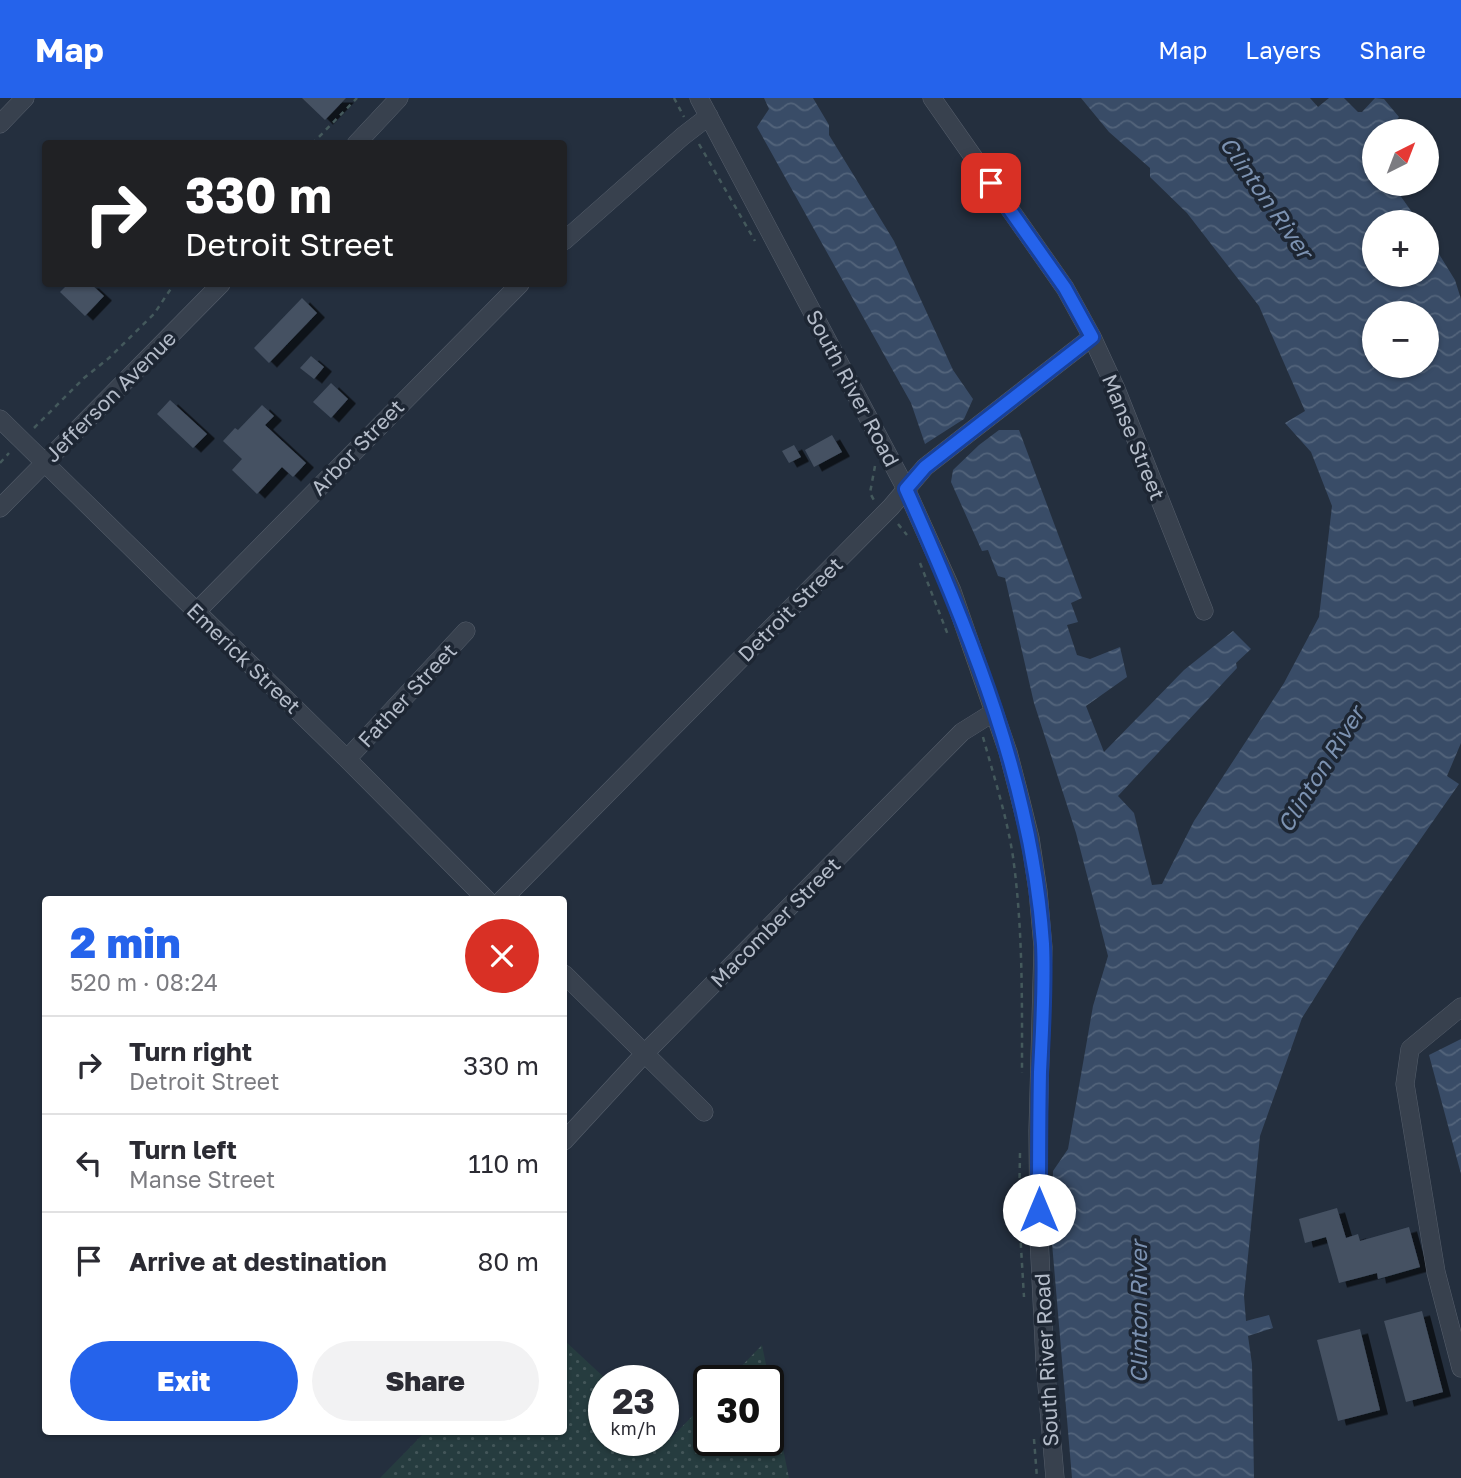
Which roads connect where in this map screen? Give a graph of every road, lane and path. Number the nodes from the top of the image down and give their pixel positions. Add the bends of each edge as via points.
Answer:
1 (25, 98) edge
2 (357, 98) edge
3 (399, 98) edge
4 (674, 98) edge
5 (699, 98) edge
6 (932, 98) edge
7 (709, 116) junction
8 (0, 124) edge
9 (691, 130) junction
10 (316, 140) edge
11 (360, 140) edge
12 (567, 238) edge
13 (756, 243) dead end
14 (172, 287) edge
15 (218, 287) edge
16 (517, 287) edge
17 (1092, 337) junction
18 (0, 419) edge
19 (28, 434) dead end
20 (16, 446) dead end
21 (872, 457) dead end
22 (0, 463) edge
23 (44, 463) junction
24 (906, 489) junction
25 (0, 508) edge
26 (886, 513) junction
27 (910, 539) dead end
28 (920, 564) dead end
29 (1204, 611) dead end
30 (196, 612) junction
31 (467, 631) dead end
32 (950, 638) dead end
33 (995, 712) junction
34 (979, 722) junction
35 (347, 758) junction
36 (483, 896) edge
37 (506, 896) edge
38 (567, 977) edge
39 (1461, 1007) edge
40 (645, 1053) junction
41 (1022, 1082) dead end
42 (704, 1112) dead end
43 (567, 1138) edge
44 (1020, 1148) dead end
45 (1024, 1304) dead end
46 (1461, 1368) edge
47 (1034, 1438) dead end
48 (1037, 1478) edge
49 (1055, 1478) edge

1 - 8 street
2 - 10 path
3 - 11 street
4 - 9 path
5 - 7 street, South River Road
6 - 17 street, Manse Street via 1065,288
7 - 9 street
7 - 24 street, South River Road via 795,296
9 - 12 street
9 - 13 path
14 - 19 path via 154,314
15 - 23 street, Jefferson Avenue
16 - 30 street, Arbor Street
17 - 24 street, Detroit Street via 925,467
17 - 29 street, Manse Street
18 - 23 street, Emerick Street
20 - 22 path
21 - 26 path via 875,467 870,493
23 - 25 street, Jefferson Avenue
23 - 30 street, Emerick Street
24 - 26 street, Detroit Street
24 - 33 street, South River Road via 952,591
26 - 27 path
26 - 37 street, Detroit Street
28 - 32 path
30 - 35 street, Emerick Street
31 - 35 street, Father Street
33 - 34 street, Macomber Street
33 - 49 street, South River Road via 1030,838 1043,947 1039,1236
34 - 40 street, Macomber Street via 962,732
34 - 41 path via 1013,857 1022,957
35 - 36 street, Emerick Street
38 - 40 street
39 - 46 street via 1410,1049 1405,1084 1436,1272
40 - 42 street
40 - 43 street, Macomber Street
44 - 45 path
47 - 48 path

